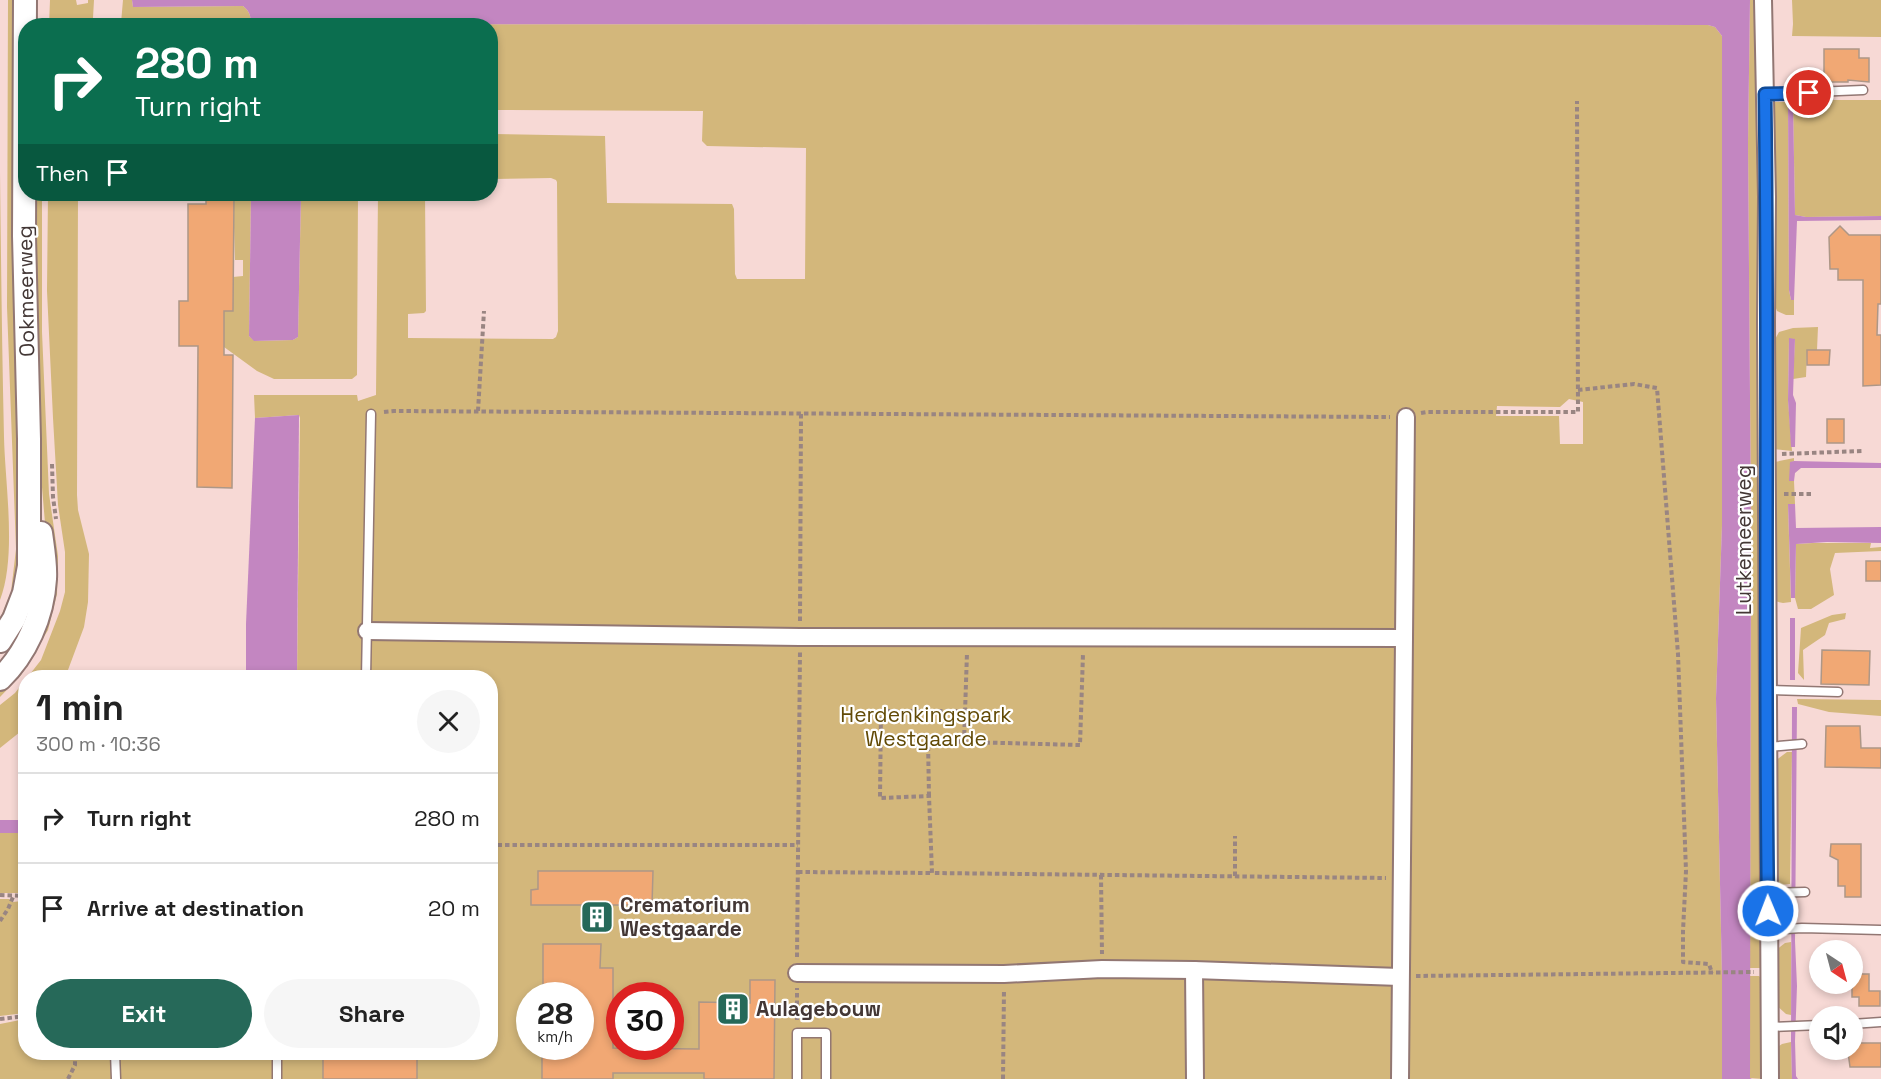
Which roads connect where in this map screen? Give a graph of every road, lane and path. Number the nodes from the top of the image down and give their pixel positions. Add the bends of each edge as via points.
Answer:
1 (25, 0) edge
2 (1763, 0) edge
3 (25, 18) edge
4 (1863, 90) dead end
5 (1765, 94) junction
6 (1577, 101) dead end
7 (24, 201) edge
8 (484, 311) dead end
9 (1578, 390) junction
10 (478, 411) junction
11 (371, 414) joint
12 (1406, 417) junction
13 (29, 439) junction
14 (1862, 451) dead end
15 (1790, 454) dead end
16 (1813, 494) dead end
17 (1767, 495) junction
18 (367, 631) junction
19 (968, 637) junction
20 (1083, 637) junction
21 (1404, 638) junction
22 (0, 641) edge
23 (366, 670) edge
24 (0, 679) edge
25 (1767, 690) junction
26 (1838, 692) dead end
27 (965, 711) junction
28 (964, 742) junction
29 (1802, 744) dead end
30 (1775, 746) junction
31 (929, 796) junction
32 (1235, 836) dead end
33 (498, 845) edge
34 (798, 845) dead end
35 (932, 873) junction
36 (1101, 875) junction
37 (1235, 876) junction
38 (1401, 878) junction
39 (1804, 892) dead end
40 (1768, 893) junction
41 (0, 896) edge
42 (13, 897) junction
43 (18, 897) edge
44 (0, 921) edge
45 (1776, 930) junction
46 (1881, 930) edge
47 (1683, 963) junction
48 (1102, 969) junction
49 (1194, 970) junction
50 (1683, 972) junction
51 (1758, 972) dead end
52 (797, 973) junction
53 (1714, 973) junction
54 (1004, 974) junction
55 (1400, 977) junction
56 (18, 1017) edge
57 (0, 1020) edge
58 (1863, 1023) edge
59 (1881, 1023) edge
60 (1809, 1025) edge
61 (1777, 1027) junction
62 (797, 1033) junction
63 (75, 1060) edge
64 (115, 1060) edge
65 (278, 1060) edge
66 (68, 1079) edge
67 (116, 1079) edge
68 (277, 1079) edge
69 (797, 1079) edge
70 (826, 1079) edge
71 (1003, 1079) edge
72 (1195, 1079) edge
73 (1400, 1079) edge
74 (1770, 1079) edge

1 - 3 main road, Ookmeerweg
2 - 5 street, Lutkemeerweg
4 - 5 lane
5 - 17 street, Lutkemeerweg
6 - 9 path
7 - 13 main road, Ookmeerweg
8 - 10 path
9 - 12 path via 1578,412 1427,412
9 - 47 path via 1634,384 1657,388 1678,666 1686,871
10 - 11 path
10 - 12 path
11 - 18 lane
12 - 21 street
13 - 22 main road, Ookmeerweg via 29,566 14,619
13 - 24 main road, Ookmeerweg via 45,579 29,639
14 - 15 path
16 - 17 path
17 - 25 street, Lutkemeerweg
18 - 19 street
18 - 23 lane
19 - 20 street
19 - 27 path
20 - 21 street
20 - 28 path via 1080,745
21 - 38 street
25 - 26 lane
25 - 30 street, Lutkemeerweg
27 - 28 path
27 - 31 path via 881,711 880,798
28 - 31 path via 928,741
29 - 30 lane
30 - 40 street, Lutkemeerweg
31 - 35 path
32 - 37 path
33 - 34 path
35 - 36 path
35 - 52 path via 798,872
36 - 37 path
36 - 48 path
37 - 38 path
38 - 55 street
39 - 40 lane
40 - 45 street, Lutkemeerweg
41 - 42 path
42 - 43 path
42 - 44 path
45 - 46 lane
45 - 61 street, Lutkemeerweg
47 - 50 path
47 - 53 path via 1709,964
48 - 49 street
48 - 54 street
49 - 55 street
49 - 72 street
50 - 53 path
50 - 55 path
51 - 53 path
52 - 54 street
52 - 62 path
54 - 71 path
55 - 73 street
56 - 57 path
58 - 59 lane
60 - 61 lane
61 - 74 street, Lutkemeerweg
62 - 69 lane
62 - 70 lane via 826,1033
63 - 66 path
64 - 67 lane
65 - 68 lane

